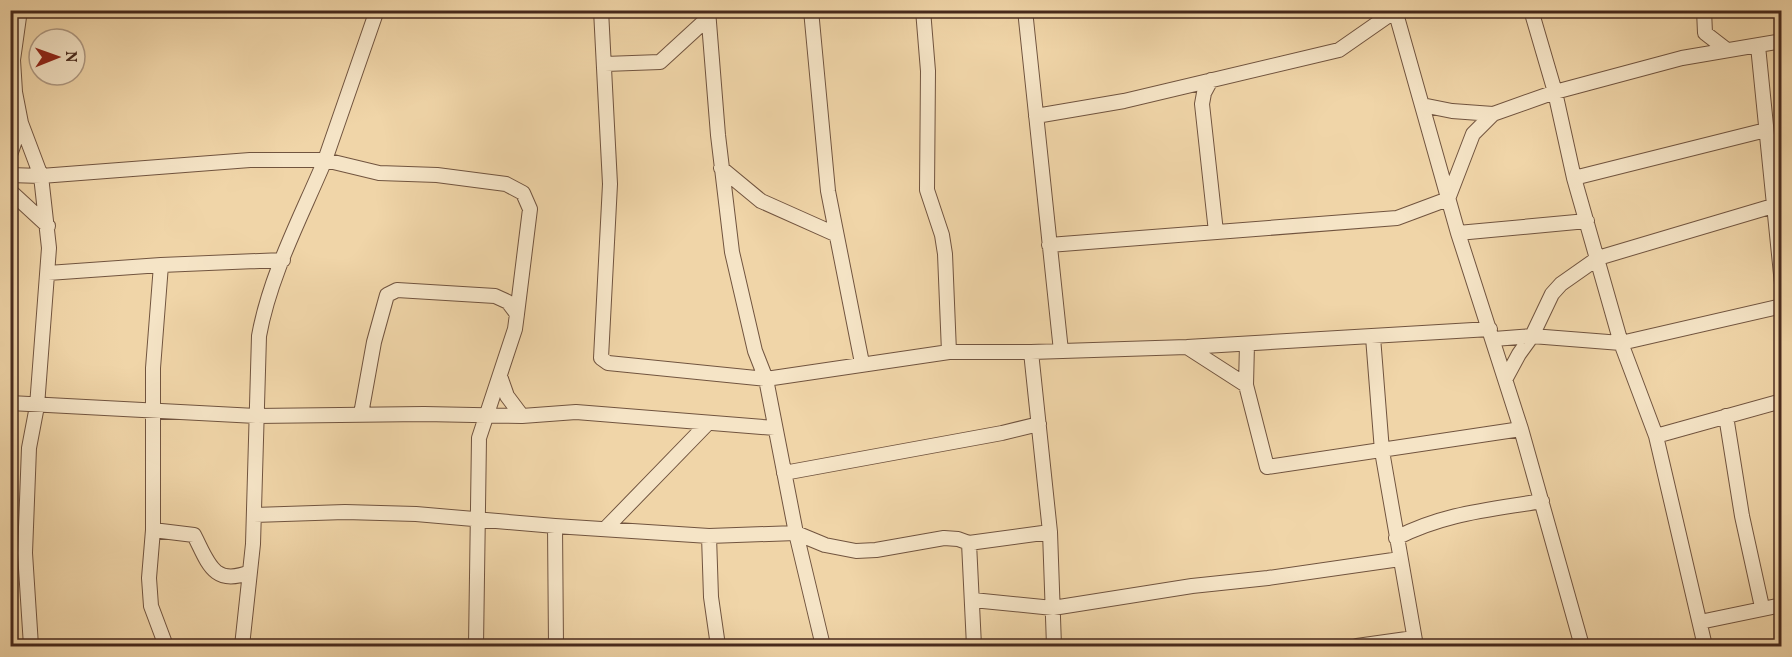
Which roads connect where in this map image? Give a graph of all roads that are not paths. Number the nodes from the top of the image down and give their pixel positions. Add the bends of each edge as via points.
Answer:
1 (20, 10) edge
2 (377, 10) edge
3 (601, 10) edge
4 (811, 10) edge
5 (923, 10) edge
6 (1025, 10) edge
7 (1531, 10) edge
8 (1704, 10) edge
9 (1395, 11) edge
10 (708, 14) edge
11 (1782, 41) edge
12 (1758, 46) junction
13 (1727, 50) junction
14 (605, 64) junction
15 (1211, 80) junction
16 (1555, 92) junction
17 (1422, 105) junction
18 (1493, 114) junction
19 (1036, 116) junction
20 (21, 123) junction
21 (1766, 130) junction
22 (10, 155) edge
23 (325, 160) junction
24 (721, 168) junction
25 (10, 175) edge
26 (41, 176) junction
27 (1574, 178) junction
28 (10, 191) edge
29 (1448, 199) junction
30 (1773, 207) junction
31 (1587, 221) junction
32 (48, 226) junction
33 (1216, 232) junction
34 (1458, 233) junction
35 (835, 234) junction
36 (1049, 245) junction
37 (1598, 258) junction
38 (283, 260) junction
39 (161, 265) junction
40 (48, 273) junction
41 (1782, 284) edge
42 (1782, 306) edge
43 (517, 314) junction
44 (1492, 334) junction
45 (1532, 336) junction
46 (1373, 337) junction
47 (1621, 343) junction
48 (1247, 344) junction
49 (1187, 347) junction
50 (1061, 351) junction
51 (950, 352) junction
52 (1031, 352) junction
53 (862, 363) junction
54 (500, 376) junction
55 (1506, 378) junction
56 (766, 379) junction
57 (1246, 385) junction
58 (1782, 401) edge
59 (10, 403) edge
60 (37, 406) junction
61 (153, 411) junction
62 (361, 414) junction
63 (485, 415) junction
64 (256, 416) junction
65 (522, 416) junction
66 (1726, 416) junction
67 (708, 423) junction
68 (1039, 424) junction
69 (775, 428) junction
70 (1521, 429) junction
71 (1656, 436) junction
72 (1382, 451) junction
73 (784, 473) junction
74 (1542, 501) junction
75 (254, 515) junction
76 (478, 520) junction
77 (555, 526) junction
78 (606, 528) junction
79 (153, 530) junction
80 (1050, 532) junction
81 (796, 533) junction
82 (709, 536) junction
83 (1396, 538) junction
84 (969, 543) junction
85 (1400, 560) junction
86 (250, 572) junction
87 (973, 600) junction
88 (1782, 604) edge
89 (1762, 607) junction
90 (1053, 608) junction
91 (1700, 622) junction
92 (1415, 642) edge
93 (31, 646) edge
94 (166, 646) edge
95 (242, 646) edge
96 (476, 646) edge
97 (556, 646) edge
98 (718, 646) edge
99 (823, 646) edge
100 (974, 646) edge
101 (1054, 646) edge
102 (1357, 646) edge
103 (1582, 646) edge
104 (1705, 646) edge

1 - 20 street via 13,60
2 - 23 street
3 - 14 street
4 - 35 street
5 - 51 street via 928,71 927,190 945,254
6 - 19 street
7 - 16 street
8 - 13 street via 1705,33
9 - 15 street via 1339,50
9 - 17 street
10 - 14 street via 660,62
10 - 24 street
11 - 12 street
12 - 13 street
12 - 21 street
13 - 16 street
14 - 56 street via 610,184 601,358 608,363
15 - 19 street via 1124,101
15 - 33 street via 1202,104
16 - 18 street
16 - 27 street
17 - 18 street
17 - 29 street
18 - 29 street via 1473,134
19 - 36 street
20 - 22 street
20 - 26 street
21 - 27 street
21 - 30 street
23 - 26 street via 250,160
23 - 38 street
23 - 43 street via 379,173 479,179 506,184 523,193 530,209
24 - 35 street via 760,201
24 - 56 street via 732,252 755,351
25 - 26 street
26 - 32 street
27 - 31 street
28 - 32 street
29 - 33 street via 1385,220
29 - 34 street
30 - 37 street
30 - 41 street
31 - 34 street
31 - 37 street
32 - 40 street
33 - 36 street
34 - 44 street
35 - 53 street
36 - 50 street
37 - 45 street via 1552,294
37 - 47 street
38 - 39 street
38 - 64 street via 262,317
39 - 40 street
39 - 61 street
40 - 60 street
42 - 47 street
43 - 54 street
43 - 62 street via 508,302 495,296 397,290 387,295
44 - 45 street
44 - 46 street
44 - 55 street
45 - 47 street
45 - 55 street
46 - 48 street
46 - 72 street
47 - 71 street
48 - 49 street
48 - 57 street
49 - 50 street
49 - 57 street
50 - 52 street
51 - 52 street
51 - 53 street
52 - 68 street
53 - 56 street
54 - 63 street
54 - 65 street via 507,396
55 - 70 street
56 - 69 street
57 - 72 street via 1267,467
58 - 66 street
59 - 60 street
60 - 61 street
60 - 93 street via 29,448 25,553
61 - 64 street
61 - 79 street
62 - 63 street
62 - 64 street
63 - 65 street
63 - 76 street via 479,438
64 - 75 street
65 - 67 street via 576,412
66 - 71 street
66 - 89 street
67 - 69 street
67 - 78 street
68 - 73 street
68 - 80 street
69 - 73 street
70 - 72 street
70 - 74 street
71 - 91 street
72 - 83 street
73 - 81 street
74 - 83 street via 1452,516 1425,523
74 - 103 street
75 - 76 street via 345,512
75 - 86 street
76 - 77 street
76 - 96 street
77 - 78 street
77 - 97 street
78 - 82 street
79 - 86 street via 194,535 205,561 216,572 228,577
79 - 94 street via 149,578 152,606
80 - 84 street
80 - 90 street
81 - 82 street
81 - 84 street via 856,551 944,538
81 - 99 street
82 - 98 street
83 - 85 street
84 - 87 street
85 - 90 street
85 - 92 street
86 - 95 street
87 - 90 street
87 - 100 street
88 - 89 street
89 - 91 street
90 - 101 street
91 - 104 street
92 - 102 street

